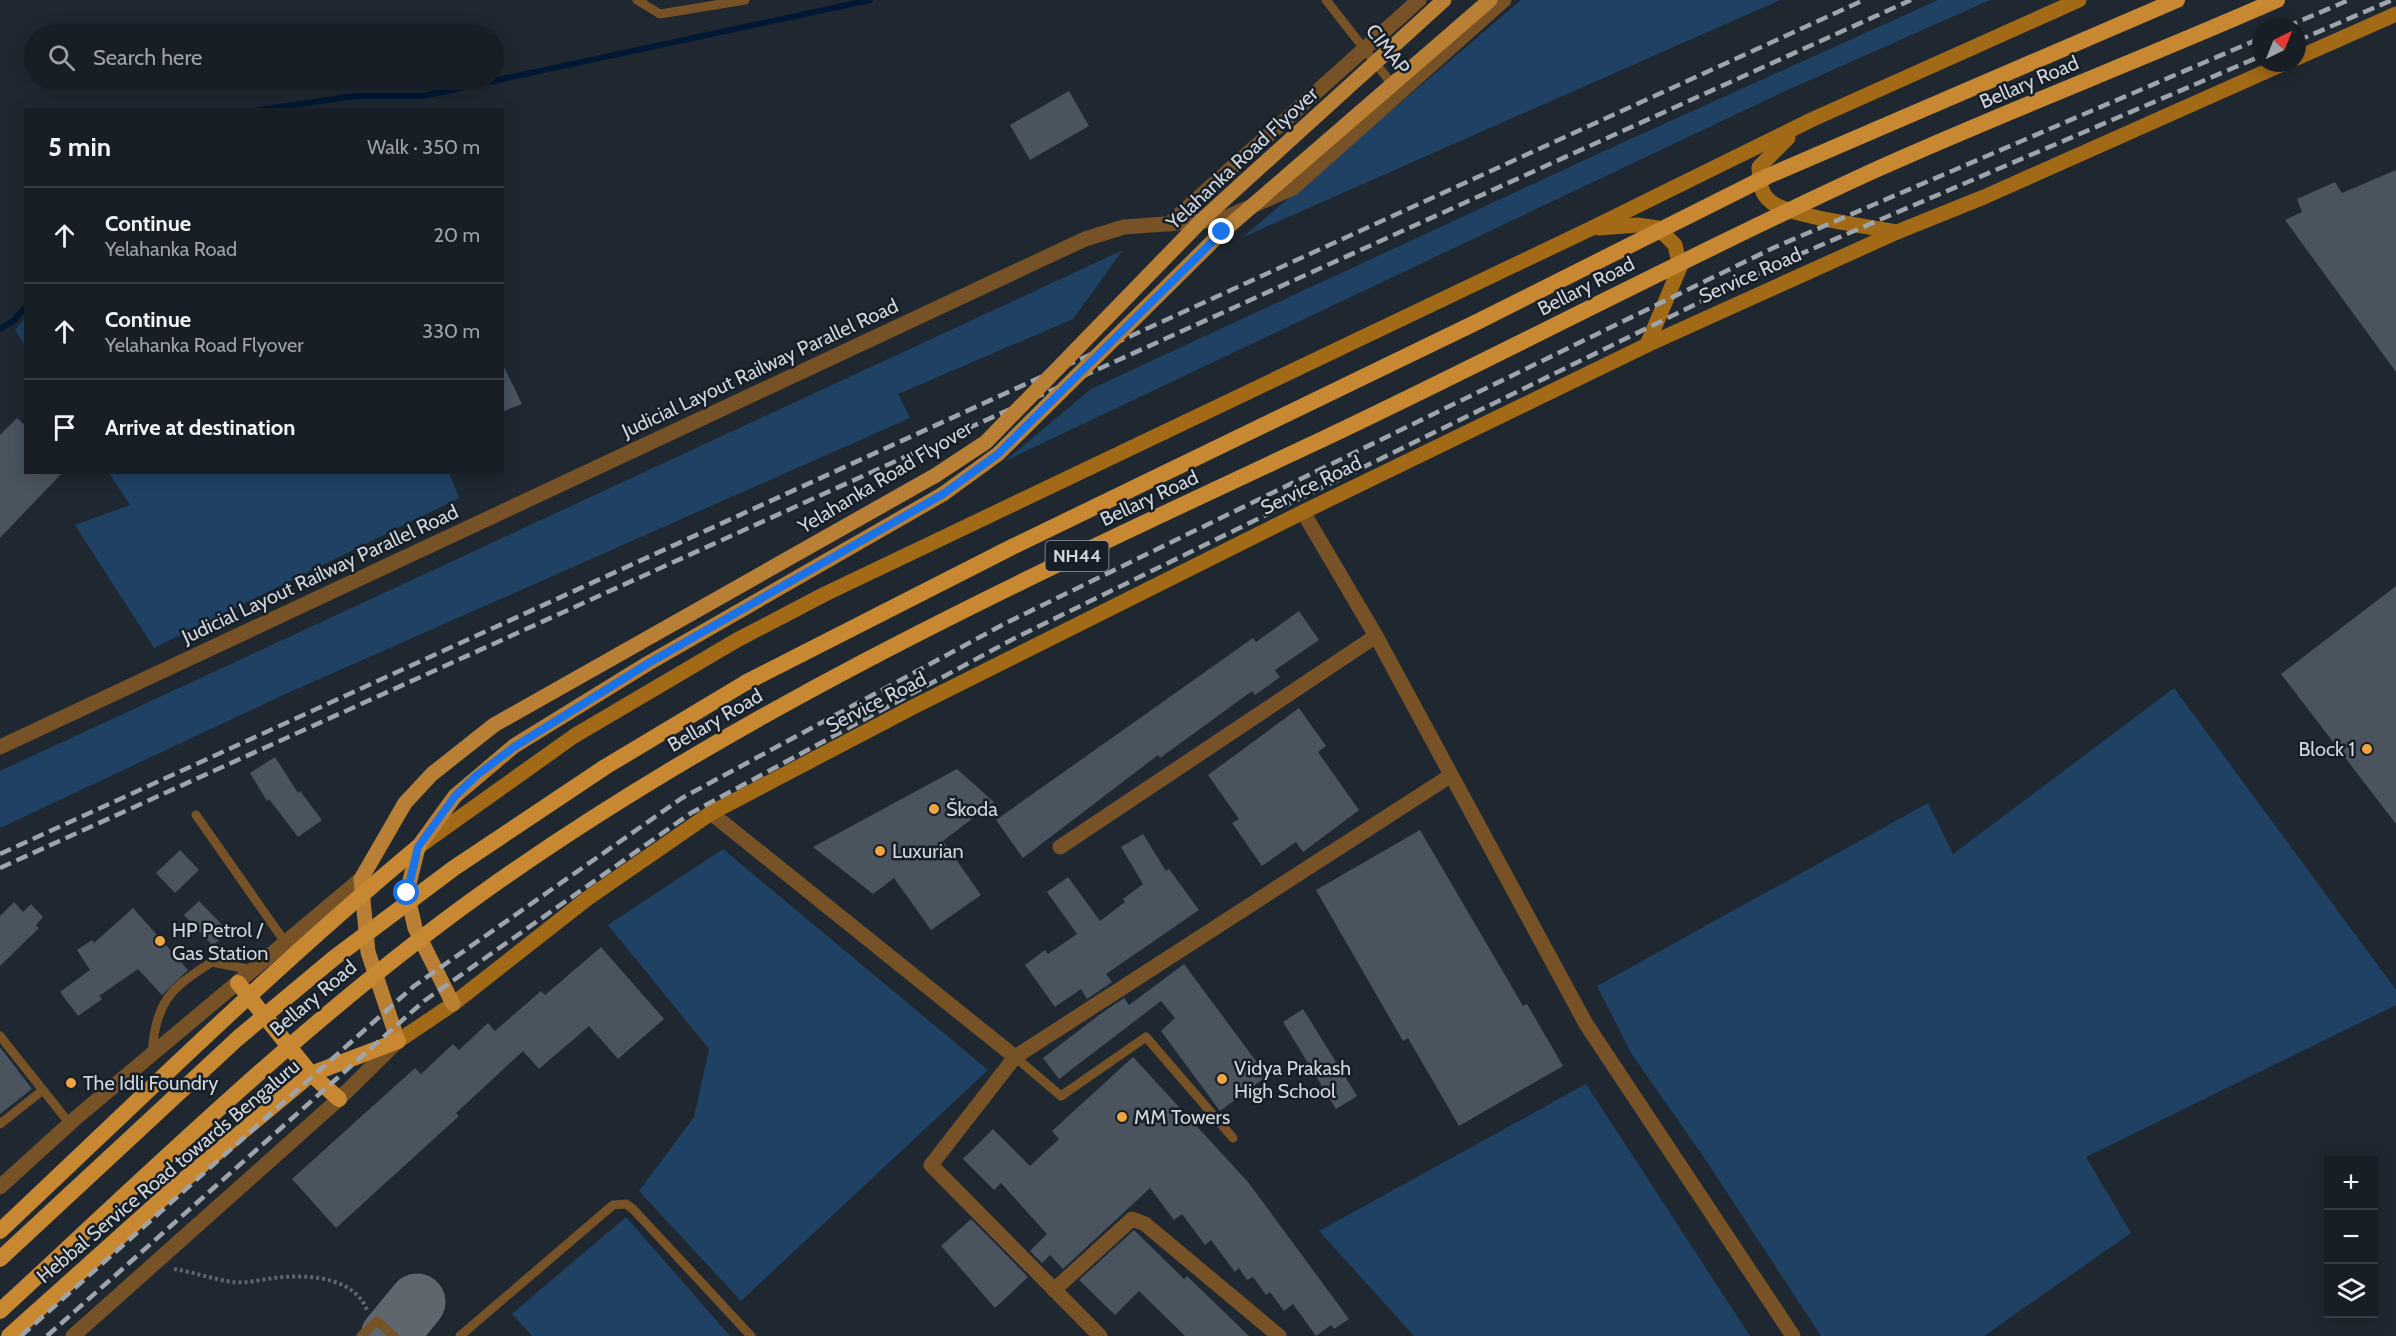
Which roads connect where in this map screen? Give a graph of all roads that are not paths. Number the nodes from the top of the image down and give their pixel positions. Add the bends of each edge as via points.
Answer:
1 (637, 0) edge
2 (745, 0) edge
3 (1326, 0) edge
4 (1419, 0) edge
5 (1444, 0) edge
6 (1490, 0) edge
7 (1504, 0) edge
8 (2079, 0) edge
9 (2177, 0) edge
10 (2277, 0) edge
11 (2396, 14) edge
12 (1365, 49) junction
13 (2306, 54) edge
14 (2264, 72) edge
15 (1399, 92) junction
16 (1811, 120) junction
17 (1168, 224) junction
18 (1590, 229) junction
19 (1897, 232) junction
20 (1647, 345) junction
21 (1303, 512) junction
22 (1376, 636) junction
23 (0, 747) edge
24 (1450, 776) junction
25 (711, 813) junction
26 (196, 815) dead end
27 (418, 847) junction
28 (1060, 847) dead end
29 (361, 887) junction
30 (285, 942) junction
31 (253, 970) junction
32 (238, 983) junction
33 (250, 996) junction
34 (453, 1004) junction
35 (0, 1036) edge
36 (398, 1041) junction
37 (152, 1054) junction
38 (1015, 1057) junction
39 (311, 1074) junction
40 (43, 1090) junction
41 (339, 1100) junction
42 (70, 1124) junction
43 (0, 1125) edge
44 (1233, 1138) dead end
45 (0, 1187) edge
46 (0, 1231) edge
47 (0, 1259) edge
48 (1054, 1290) junction
49 (0, 1311) edge
50 (9, 1336) edge
51 (73, 1336) edge
52 (361, 1336) edge
53 (394, 1336) edge
54 (460, 1336) edge
55 (751, 1336) edge
56 (1100, 1336) edge
57 (1278, 1336) edge
58 (1793, 1336) edge

1 - 2 lane via 660,14
3 - 12 lane, CIMAP
4 - 12 street
5 - 29 main road, Yelahanka Road Flyover, bridge via 1204,218 986,442 936,475 494,725 432,774 405,803
6 - 27 main road, Yelahanka Road Flyover, bridge via 1222,232 998,454 943,494 647,664 514,747 455,796
7 - 15 street, Judicial Layout Railway Parallel Road
8 - 16 main road
9 - 47 highway, Bellary Road / NH44, bridge via 1768,176 745,682 605,767 334,958 238,1038
10 - 49 highway, Bellary Road / NH44, bridge via 1876,170 1121,534 798,695 662,775 484,891 357,987
11 - 13 main road
12 - 15 lane, CIMAP
12 - 17 street
14 - 19 main road, Service Road
15 - 17 street, Judicial Layout Railway Parallel Road via 1293,188 1220,220
16 - 18 main road
16 - 19 main road via 1777,146 1759,167 1760,188 1769,201 1802,213
17 - 23 street, Judicial Layout Railway Parallel Road via 1124,227 1085,239
18 - 20 main road via 1637,225 1658,228 1675,245 1680,267
18 - 27 main road via 737,639 574,736
19 - 20 main road, Service Road
20 - 21 main road, Service Road
21 - 22 street
21 - 25 main road, Service Road
22 - 24 street
22 - 28 street
24 - 38 street
24 - 58 street via 1586,1024
25 - 34 main road, Service Road via 588,898
25 - 38 street
26 - 30 lane
27 - 29 highway
27 - 34 main road via 407,893 415,928
29 - 30 street
29 - 33 highway
29 - 36 main road via 368,952
30 - 31 street
31 - 32 street
31 - 37 lane via 212,962 190,976 169,995 154,1023
32 - 33 highway
32 - 37 street
33 - 39 highway
33 - 46 highway
34 - 36 main road, Service Road
35 - 40 lane
36 - 39 highway, Hebbal Service Road towards Bengaluru
36 - 41 street
37 - 42 street
38 - 44 lane via 1061,1096 1146,1037
38 - 48 street via 931,1165
39 - 41 highway
39 - 50 highway, Hebbal Service Road towards Bengaluru via 173,1189
40 - 42 lane
40 - 43 lane
41 - 51 street
42 - 45 street
48 - 56 street
48 - 57 street via 1132,1219 1145,1224
52 - 53 lane via 373,1322 382,1324
54 - 55 lane via 620,1203 633,1209

